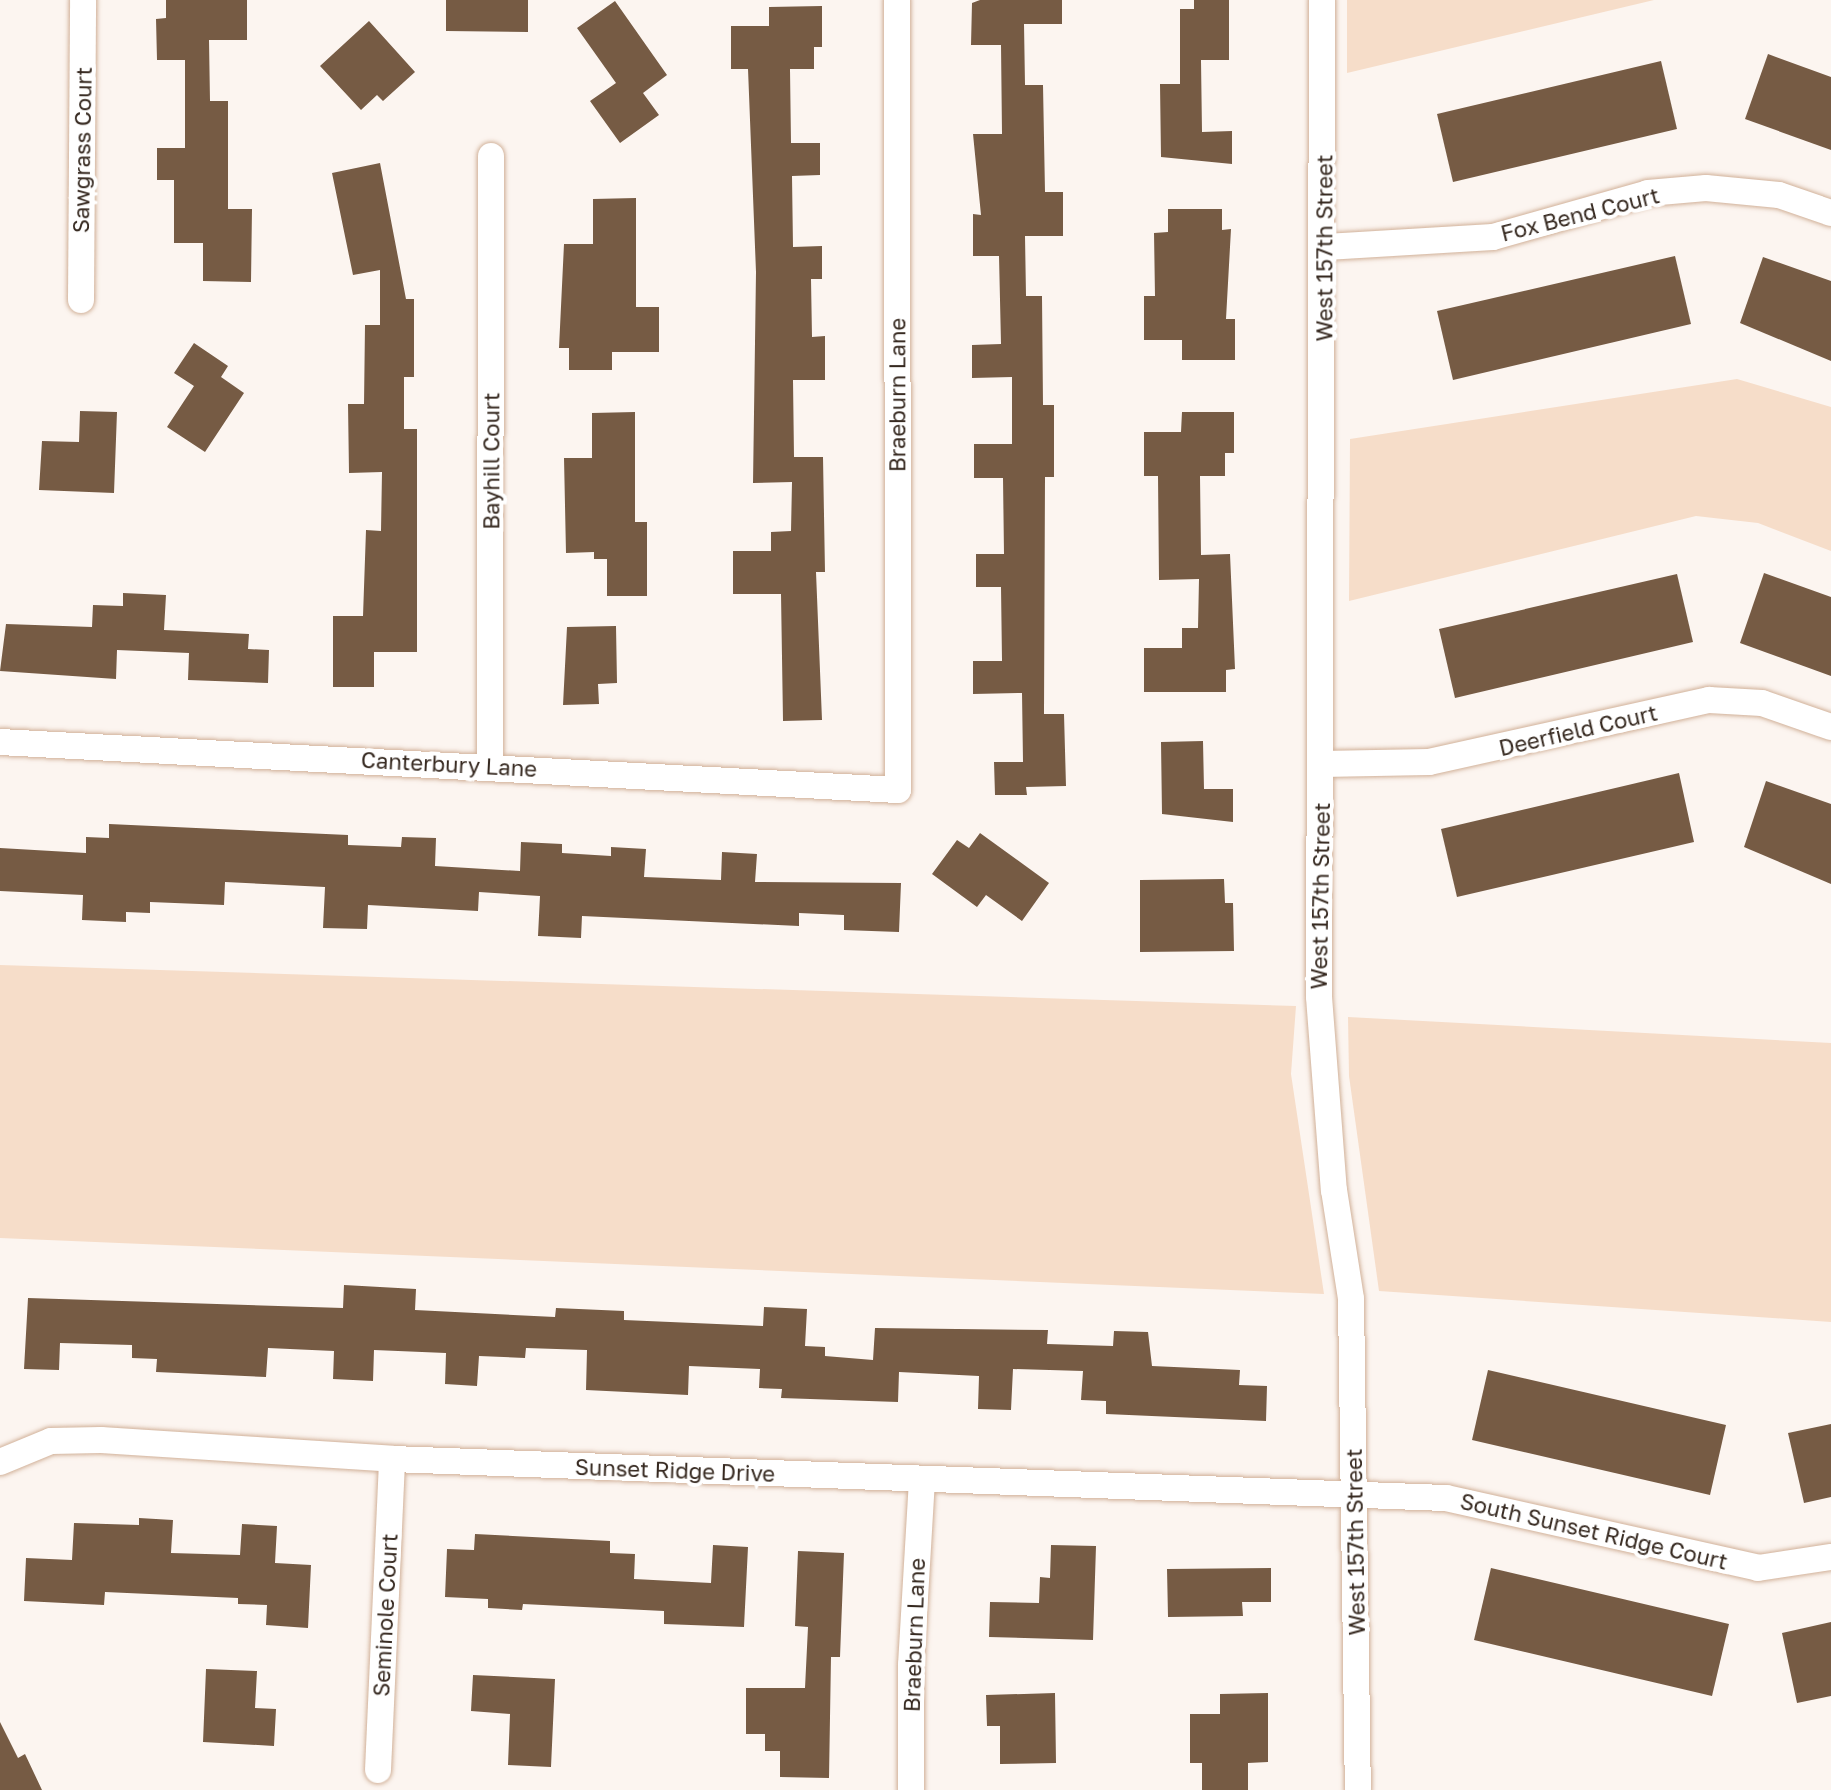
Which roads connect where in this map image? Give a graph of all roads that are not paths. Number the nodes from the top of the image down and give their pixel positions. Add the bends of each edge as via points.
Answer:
1 (83, 0) edge
2 (897, 0) edge
3 (1322, 0) edge
4 (491, 156) dead end
5 (1831, 213) edge
6 (1326, 247) junction
7 (81, 300) dead end
8 (1831, 727) edge
9 (0, 742) edge
10 (1322, 764) junction
11 (490, 766) junction
12 (898, 790) joint
13 (392, 1459) junction
14 (0, 1462) edge
15 (922, 1480) junction
16 (1356, 1498) junction
17 (1831, 1557) edge
18 (378, 1770) dead end
19 (911, 1790) edge
20 (1358, 1790) edge

1 - 7 street, Sawgrass Court
2 - 12 street, Braeburn Lane
3 - 6 street, West 157th Street
4 - 11 street, Bayhill Court
5 - 6 street, Fox Bend Court via 1779,195 1706,188 1648,193 1493,237
6 - 10 street, West 157th Street
8 - 10 street, Deerfield Court via 1762,703 1709,700 1429,762
9 - 11 street, Canterbury Lane
10 - 16 street, West 157th Street via 1319,997 1334,1190 1351,1299
11 - 12 street, Canterbury Lane
13 - 14 street, Sunset Ridge Drive via 75,1440 51,1441
13 - 15 street, Sunset Ridge Drive
13 - 18 street, Seminole Court
15 - 16 street, Sunset Ridge Drive
15 - 19 street, Braeburn Lane via 912,1635
16 - 17 street, South Sunset Ridge Court via 1478,1501 1758,1568
16 - 20 street, West 157th Street

